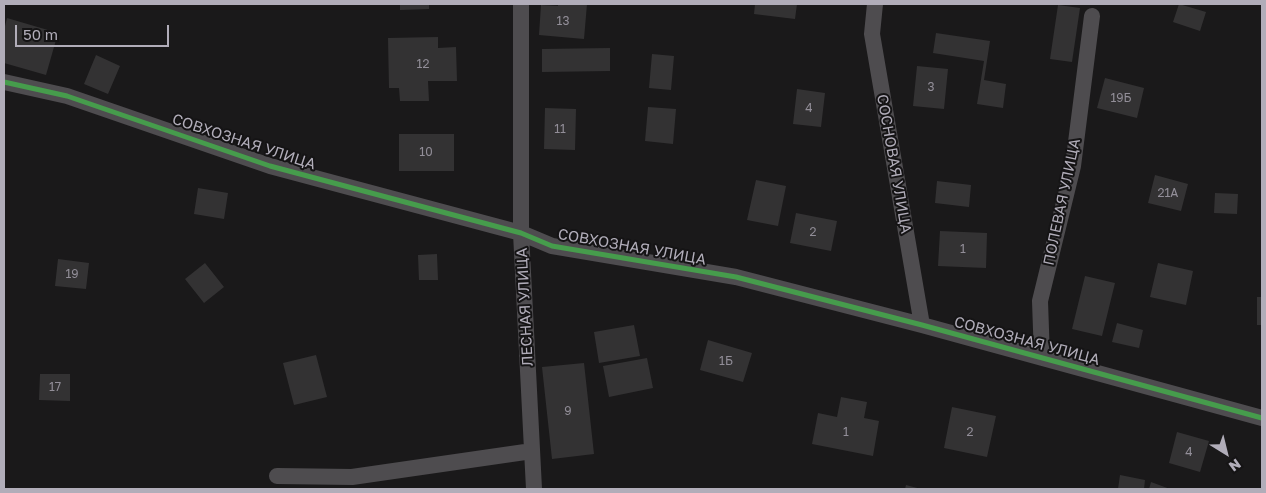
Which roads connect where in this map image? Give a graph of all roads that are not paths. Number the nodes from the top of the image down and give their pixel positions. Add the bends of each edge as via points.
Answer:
1 (521, 4) edge
2 (876, 4) edge
3 (1092, 16) dead end
4 (4, 82) edge
5 (521, 233) junction
6 (922, 325) junction
7 (1042, 358) junction
8 (1262, 418) edge
9 (532, 451) junction
10 (277, 476) dead end
11 (534, 489) edge

1 - 5 street, ЛЕСНАЯ УЛИЦА
2 - 6 street, СОСНОВАЯ УЛИЦА via 872,34
3 - 7 street, ПОЛЕВАЯ УЛИЦА via 1073,166 1040,301
4 - 5 street, СОВХОЗНАЯ УЛИЦА via 67,96 270,166
5 - 6 street, СОВХОЗНАЯ УЛИЦА via 552,246 736,277
5 - 9 street, ЛЕСНАЯ УЛИЦА
6 - 7 street, СОВХОЗНАЯ УЛИЦА
7 - 8 street, СОВХОЗНАЯ УЛИЦА
9 - 10 street via 352,476
9 - 11 street, ЛЕСНАЯ УЛИЦА

